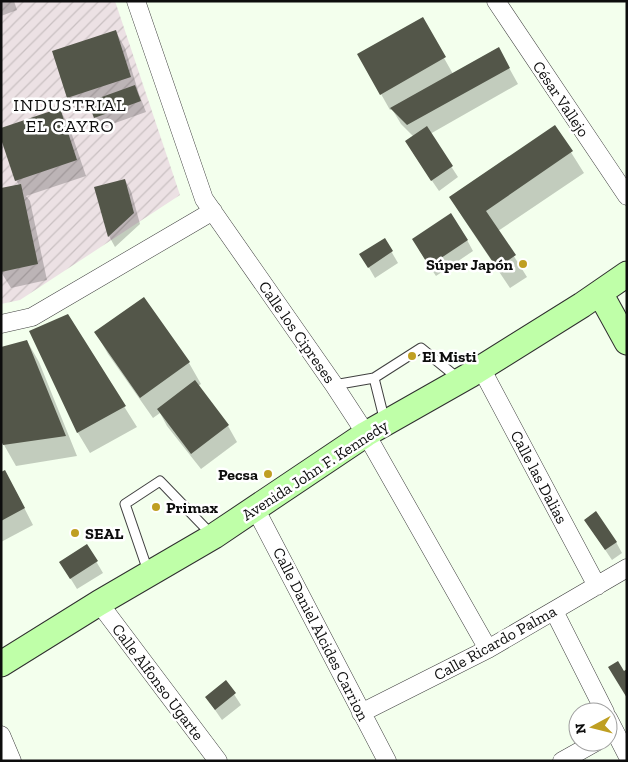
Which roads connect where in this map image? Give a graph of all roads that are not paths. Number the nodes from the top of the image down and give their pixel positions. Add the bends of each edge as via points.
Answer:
1 (136, 1) edge
2 (496, 1) edge
3 (627, 196) edge
4 (213, 211) junction
5 (627, 274) edge
6 (600, 293) junction
7 (1, 324) edge
8 (627, 342) edge
9 (471, 375) junction
10 (374, 378) junction
11 (334, 385) junction
12 (376, 428) junction
13 (256, 508) junction
14 (214, 536) junction
15 (627, 568) edge
16 (149, 574) junction
17 (597, 586) junction
18 (98, 603) junction
19 (554, 611) junction
20 (488, 649) junction
21 (1, 664) edge
22 (600, 702) edge
23 (361, 713) junction
24 (1, 735) edge
25 (618, 736) edge
26 (578, 752) edge
27 (627, 755) edge
28 (12, 761) edge
29 (218, 761) edge
30 (387, 761) edge
31 (562, 761) edge

1 - 4 street, Calle los Cipreses via 204,199
2 - 3 street, César Vallejo
4 - 7 street via 32,316
4 - 11 street, Calle los Cipreses
5 - 6 main road, Avenida John F. Kennedy
6 - 8 main road
6 - 9 main road, Avenida John F. Kennedy
9 - 10 lane via 421,348
9 - 12 main road, Avenida John F. Kennedy
9 - 17 street, Calle las Dalias
10 - 11 lane
10 - 12 lane
11 - 12 street, Calle los Cipreses
12 - 13 main road, Avenida John F. Kennedy
12 - 20 street, Calle los Cipreses
13 - 14 main road, Avenida John F. Kennedy
13 - 23 street, Calle Daniel Alcides Carrion
14 - 16 main road, Avenida John F. Kennedy
14 - 16 lane via 160,481 124,504
15 - 17 street, Calle Ricardo Palma
16 - 18 main road, Avenida John F. Kennedy
17 - 19 street, Calle Ricardo Palma
18 - 21 main road, Avenida John F. Kennedy
18 - 29 street, Calle Alfonso Ugarte
19 - 20 street, Calle Ricardo Palma
19 - 22 street
20 - 23 street, Calle Ricardo Palma
23 - 30 street, Calle Daniel Alcides Carrion
24 - 28 street
25 - 27 street
26 - 31 street

